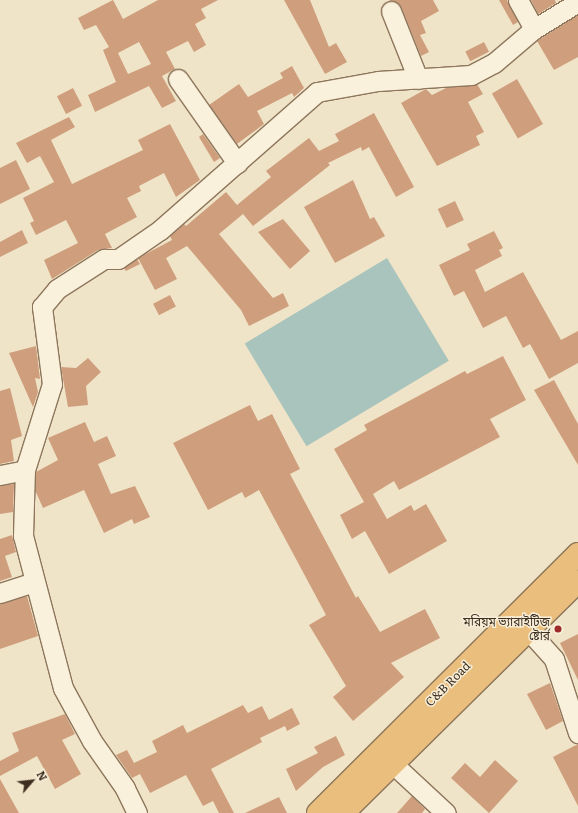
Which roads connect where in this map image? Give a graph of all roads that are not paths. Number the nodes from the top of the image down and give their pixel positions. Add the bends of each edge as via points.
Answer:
1 (518, 0) edge
2 (578, 2) edge
3 (391, 11) dead end
4 (534, 29) junction
5 (178, 78) dead end
6 (418, 79) junction
7 (237, 163) junction
8 (25, 470) junction
9 (0, 475) edge
10 (578, 554) edge
11 (578, 580) edge
12 (33, 582) junction
13 (0, 593) edge
14 (528, 630) junction
15 (578, 733) edge
16 (393, 764) junction
17 (137, 813) edge
18 (318, 813) edge
19 (344, 813) edge
20 (446, 813) edge

1 - 4 street
2 - 4 street
3 - 6 street
4 - 6 street via 494,63 471,75
5 - 7 street
6 - 7 street via 317,92
7 - 8 street via 160,230 118,259 104,259 56,289 42,307 52,384
8 - 9 street
8 - 12 street via 23,536
10 - 18 highway, C&B Road
11 - 14 highway, C&B Road
12 - 13 street
12 - 17 street via 63,688 92,741 125,788
14 - 15 street via 554,659
14 - 16 highway, C&B Road
16 - 19 highway, C&B Road
16 - 20 street

